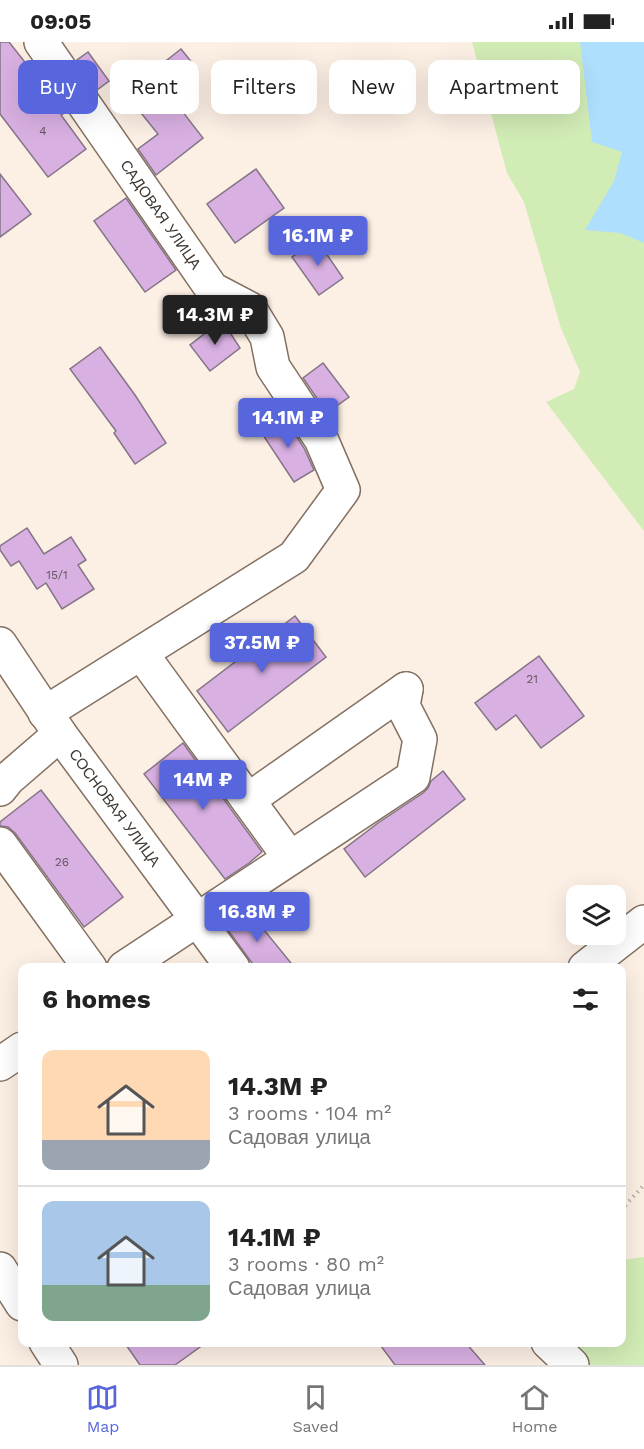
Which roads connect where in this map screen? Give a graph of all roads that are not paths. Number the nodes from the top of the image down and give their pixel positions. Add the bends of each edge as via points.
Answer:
1 (42, 42) edge
2 (0, 644) edge
3 (141, 653) junction
4 (52, 724) junction
5 (0, 789) edge
6 (248, 800) junction
7 (0, 844) edge
8 (290, 858) junction
9 (197, 920) junction
10 (644, 922) edge
11 (86, 963) edge
12 (132, 963) edge
13 (229, 963) edge
14 (591, 963) edge
15 (18, 1052) edge
16 (0, 1064) edge
17 (0, 1269) edge
18 (18, 1298) edge
19 (49, 1347) edge
20 (553, 1347) edge
21 (61, 1365) edge
22 (572, 1365) edge

1 - 3 street, САДОВАЯ УЛИЦА via 212,289 250,309 267,336 273,367 321,439 343,490 294,557
2 - 4 street, СОСНОВАЯ УЛИЦА
3 - 4 street, САДОВАЯ УЛИЦА
3 - 6 street
4 - 5 street, САДОВАЯ УЛИЦА
4 - 9 street, СОСНОВАЯ УЛИЦА
6 - 8 street
6 - 8 street via 406,689 403,706 420,739 413,777
7 - 11 street
8 - 9 street
9 - 12 street
9 - 13 street, СОСНОВАЯ УЛИЦА
10 - 14 street
15 - 16 street
17 - 18 street
19 - 21 street
20 - 22 street

